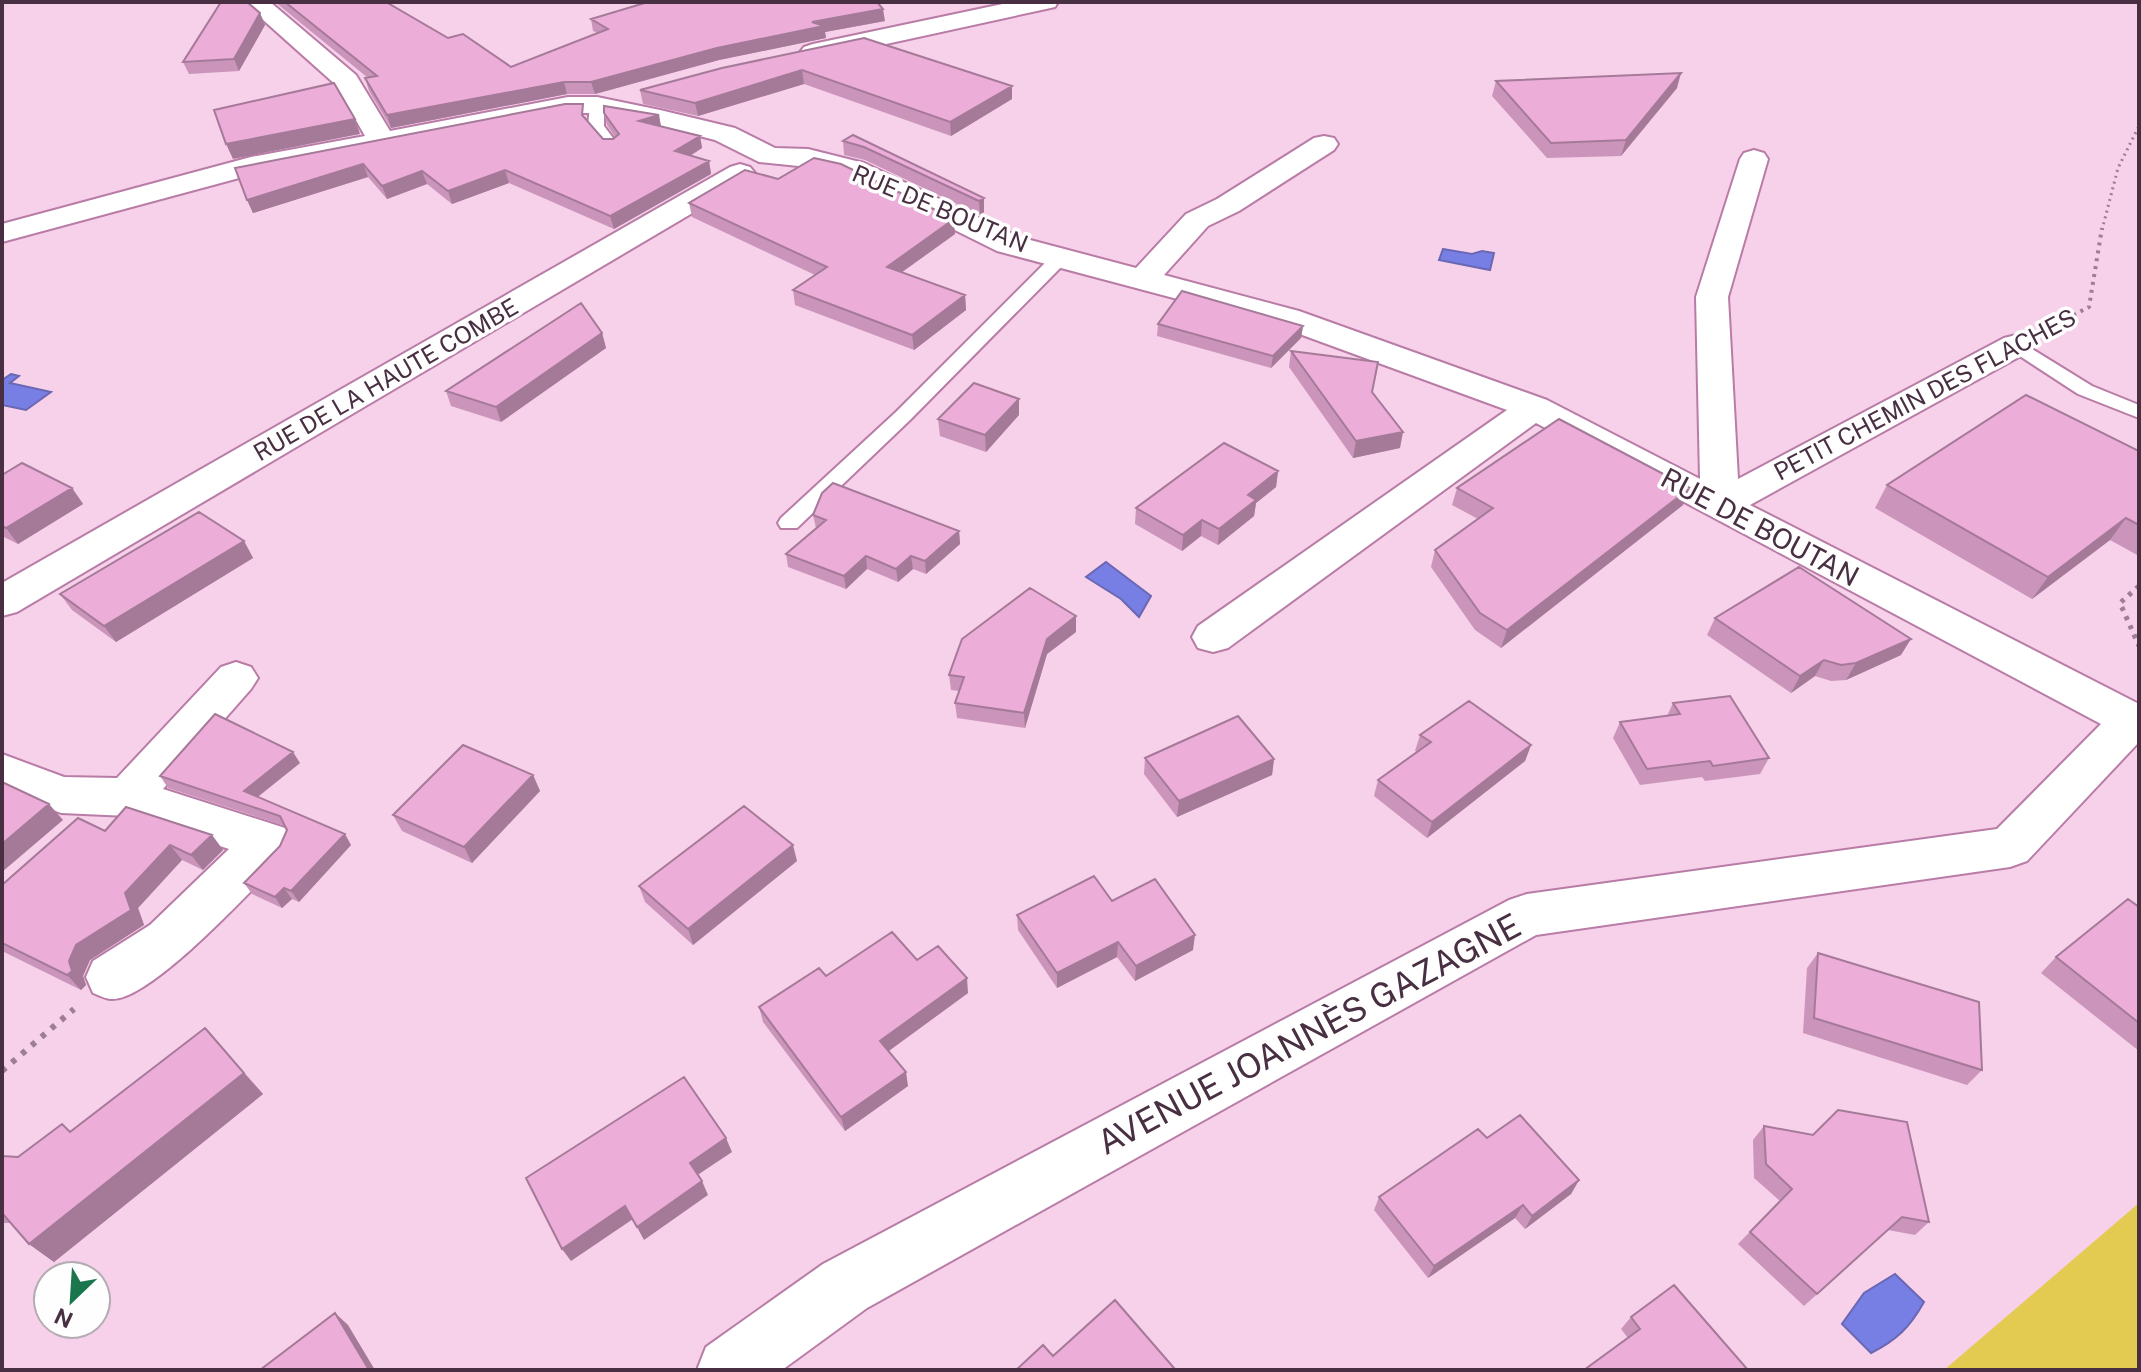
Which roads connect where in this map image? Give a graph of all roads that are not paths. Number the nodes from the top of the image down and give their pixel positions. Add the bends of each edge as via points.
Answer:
1 (255, 2) edge
2 (1046, 2) edge
3 (796, 55) edge
4 (651, 88) edge
5 (597, 105) junction
6 (381, 139) junction
7 (1324, 144) dead end
8 (611, 146) edge
9 (769, 156) junction
10 (1754, 159) dead end
11 (2, 233) edge
12 (1061, 257) junction
13 (1144, 278) junction
14 (2016, 345) joint
15 (1534, 408) junction
16 (2139, 412) edge
17 (1720, 505) junction
18 (789, 523) dead end
19 (2, 602) edge
20 (1213, 637) dead end
21 (236, 678) dead end
22 (2135, 722) edge
23 (2, 772) edge
24 (107, 806) junction
25 (112, 977) road end
26 (729, 1370) edge

1 - 6 street via 347,81
2 - 3 street
4 - 5 street
5 - 6 street via 568,105
5 - 8 lane via 596,126
5 - 9 street, RUE DE BOUTAN via 725,134
6 - 11 street via 251,166
7 - 13 street via 1197,220
9 - 12 street, RUE DE BOUTAN via 854,169 1008,244
9 - 19 street, RUE DE LA HAUTE COMBE
10 - 17 street via 1712,297
12 - 13 street, RUE DE BOUTAN
12 - 18 lane
13 - 15 street, RUE DE BOUTAN via 1287,318
14 - 16 lane via 2085,390
14 - 17 street, PETIT CHEMIN DES FLACHES
15 - 17 street, RUE DE BOUTAN
15 - 20 street
17 - 22 street, RUE DE BOUTAN
21 - 24 street
22 - 26 street, AVENUE JOANNÈS GAZAGNE via 2010,847 1527,915 845,1286
23 - 24 street
24 - 25 street via 268,842 168,941

